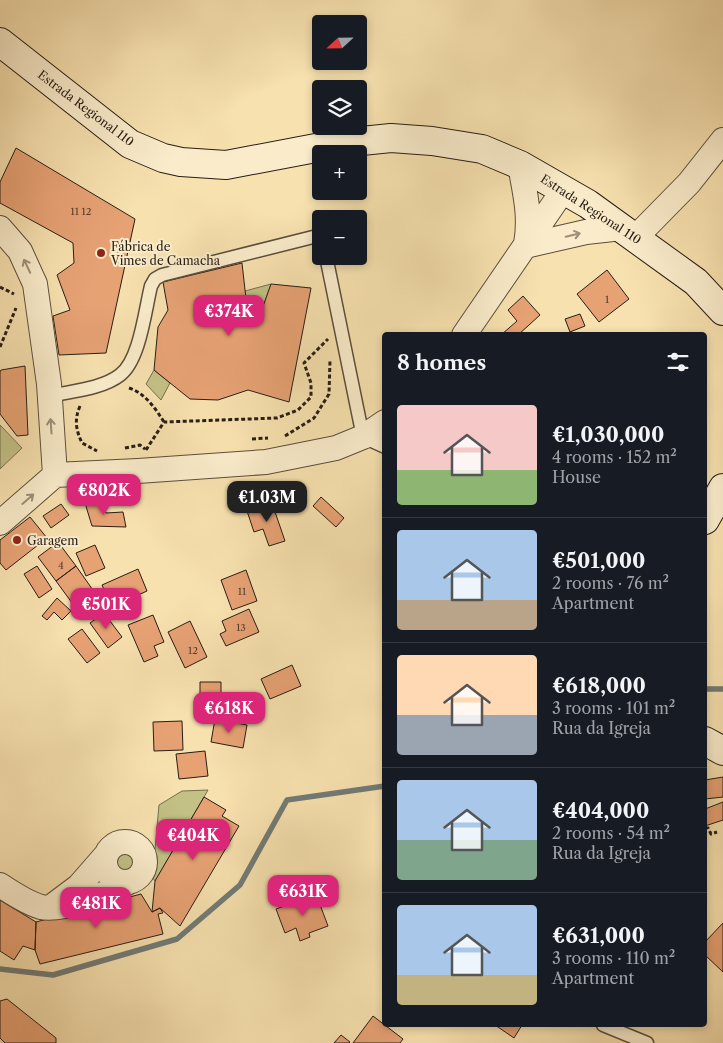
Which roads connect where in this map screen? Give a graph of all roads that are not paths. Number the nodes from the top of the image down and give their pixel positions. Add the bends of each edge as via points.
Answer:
1 (0, 42) edge
2 (723, 140) edge
3 (520, 165) junction
4 (564, 189) junction
5 (0, 228) edge
6 (629, 232) junction
7 (312, 237) edge
8 (525, 246) junction
9 (328, 265) edge
10 (723, 311) edge
11 (466, 332) edge
12 (50, 396) junction
13 (382, 424) edge
14 (363, 437) junction
15 (382, 446) edge
16 (55, 474) junction
17 (723, 488) edge
18 (707, 516) edge
19 (0, 523) edge
20 (707, 743) edge
21 (723, 751) edge
22 (106, 855) junction
23 (129, 882) junction
24 (0, 885) edge
25 (52, 906) junction
26 (608, 1027) edge
27 (647, 1043) edge

1 - 3 main road, Estrada Regional 110 via 130,144 163,158 226,165 342,143 391,138 482,149
2 - 6 street via 690,183
3 - 4 main road, Estrada Regional 110
3 - 8 street via 529,223
4 - 6 main road, Estrada Regional 110
4 - 8 street
12 -> 5 street via 35,284 20,251
8 -> 6 street via 586,232
6 - 10 main road, Estrada Regional 110 via 696,282
7 - 12 lane via 155,279 136,350 120,375 102,384
8 - 11 street
9 - 14 lane
16 -> 12 street
13 - 14 street
14 - 15 lane
14 - 16 street via 336,448 266,462 142,461
19 -> 16 street
17 - 18 main road
20 - 21 main road
22 - 23 street via 105,865 110,875 118,881
22 - 23 street via 112,846 122,841 132,842 141,848 146,858 145,868 139,877
22 - 25 street via 79,886
23 - 25 street via 99,896
24 - 25 street via 42,907
26 - 27 lane

